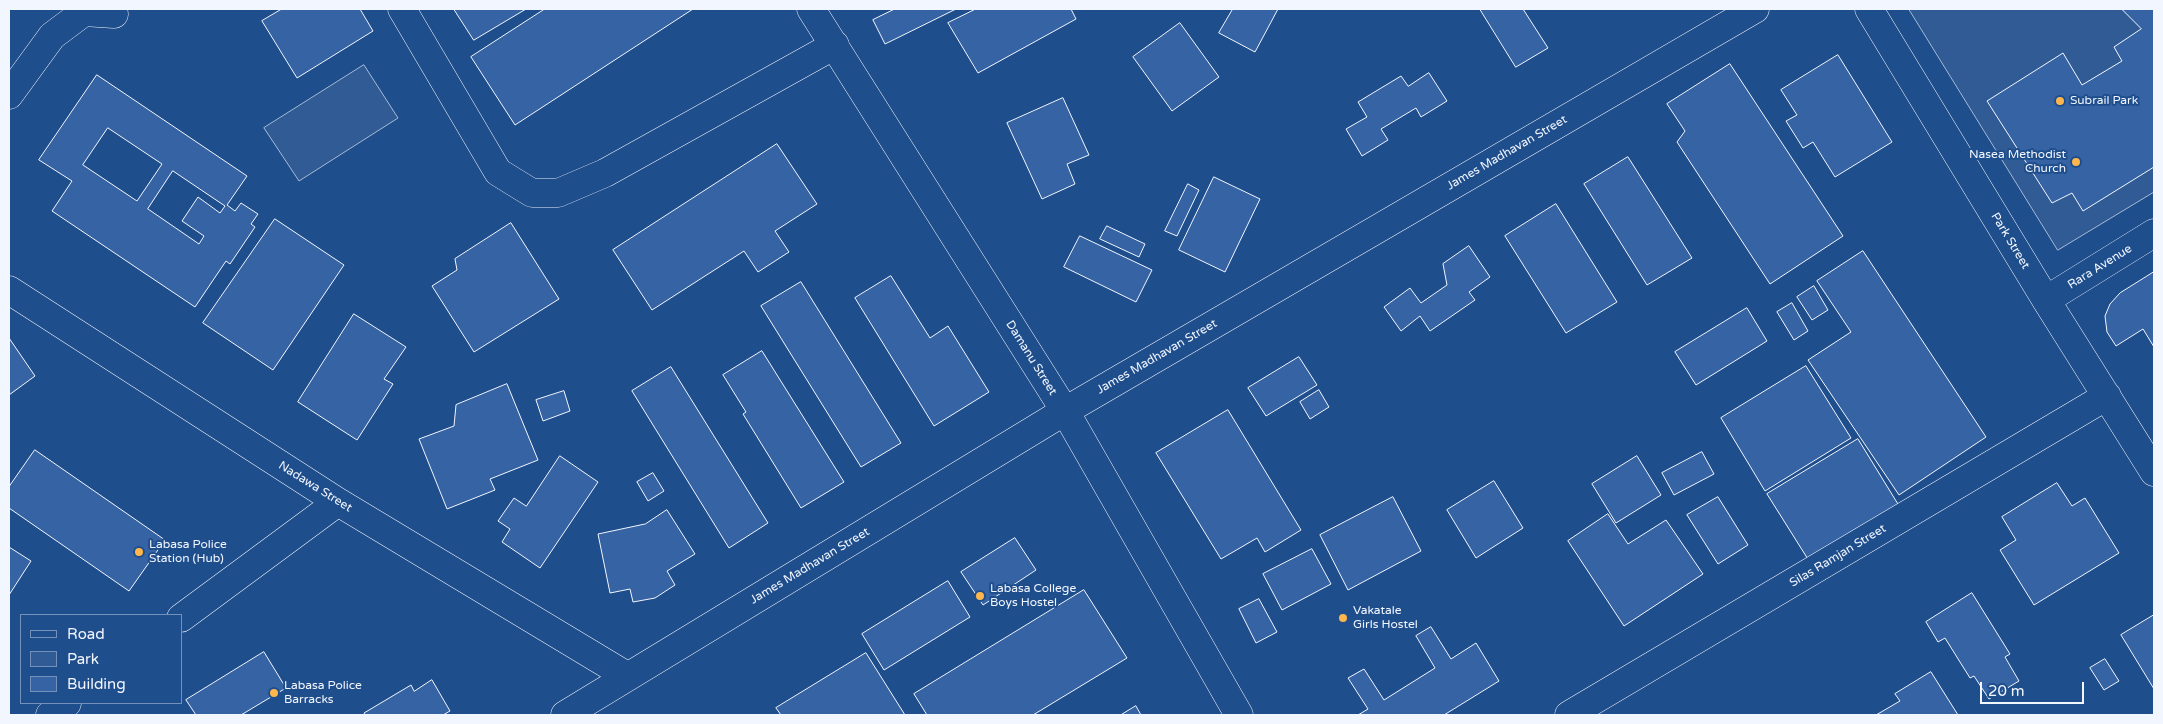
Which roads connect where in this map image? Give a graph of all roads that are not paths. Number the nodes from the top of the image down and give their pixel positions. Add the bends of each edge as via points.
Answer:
1 (402, 9) edge
2 (811, 9) edge
3 (1755, 9) edge
4 (1869, 9) edge
5 (114, 14) dead end
6 (835, 45) junction
7 (9, 95) edge
8 (2154, 233) edge
9 (9, 290) edge
10 (2046, 300) junction
11 (2107, 396) junction
12 (1065, 411) junction
13 (2154, 472) edge
14 (338, 502) junction
15 (182, 617) edge
16 (627, 676) junction
17 (65, 704) edge
18 (50, 715) edge
19 (565, 715) edge
20 (1239, 715) edge
21 (1569, 715) edge

1 - 6 street via 498,172 532,193 558,193 606,173
2 - 6 street, Damanu Street
3 - 12 street, James Madhavan Street
4 - 10 street, Park Street
5 - 7 street via 84,12 52,36
6 - 12 street, Damanu Street
8 - 10 street, Rara Avenue
9 - 14 street, Nadawa Street
10 - 11 street, Park Street
11 - 13 street, Park Street
11 - 21 street, Silas Ramjan Street
12 - 16 street, James Madhavan Street
12 - 20 street, Damanu Street
14 - 15 street
14 - 16 street, Nadawa Street
16 - 19 street, James Madhavan Street
17 - 18 street

